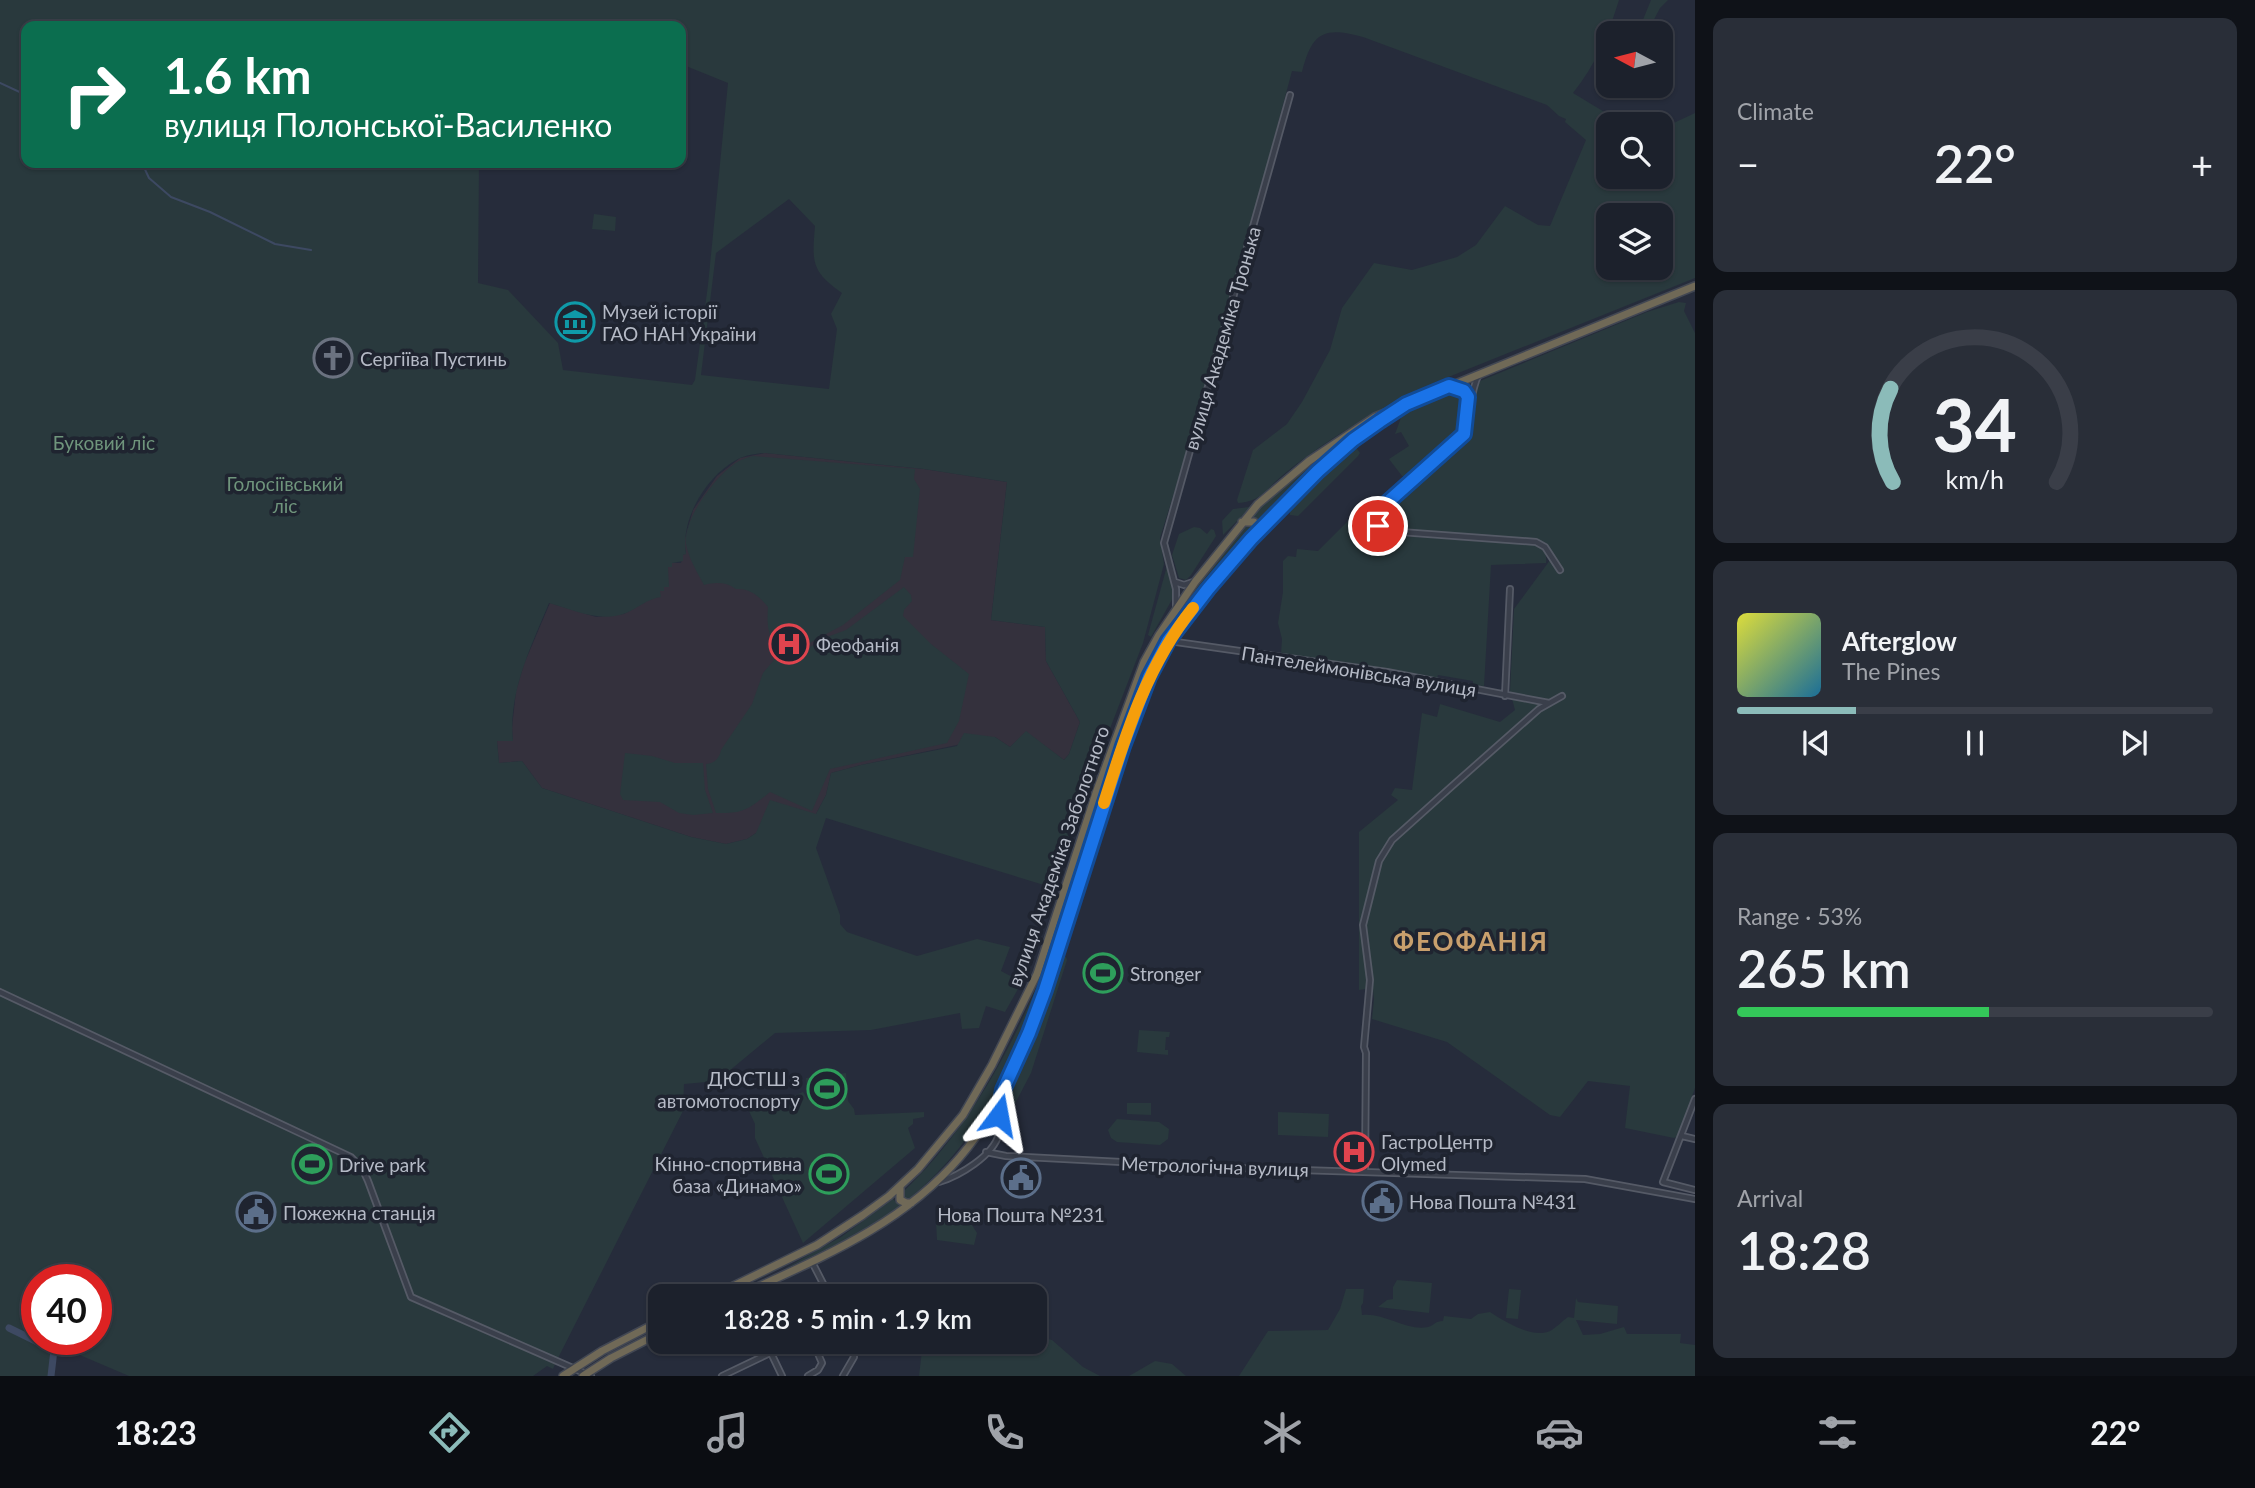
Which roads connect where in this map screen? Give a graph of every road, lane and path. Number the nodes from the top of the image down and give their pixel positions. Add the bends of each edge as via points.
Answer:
1 (1290, 95) dead end
2 (1695, 286) edge
3 (1479, 373) junction
4 (1449, 386) junction
5 (1406, 404) junction
6 (1469, 406) junction
7 (1242, 522) junction
8 (1258, 532) junction
9 (1560, 570) dead end
10 (1174, 582) junction
11 (1195, 582) junction
12 (1510, 589) dead end
13 (1176, 609) junction
14 (1168, 641) junction
15 (1505, 695) junction
16 (1562, 696) dead end
17 (1549, 703) junction
18 (0, 992) edge
19 (1003, 1090) junction
20 (1695, 1099) edge
21 (1682, 1136) junction
22 (1695, 1139) edge
23 (986, 1153) junction
24 (1365, 1172) junction
25 (934, 1183) junction
26 (901, 1186) junction
27 (1695, 1190) edge
28 (1695, 1199) edge
29 (913, 1203) junction
30 (811, 1262) junction
31 (737, 1284) edge
32 (764, 1284) edge
33 (823, 1284) edge
34 (648, 1328) edge
35 (648, 1340) edge
36 (769, 1354) edge
37 (771, 1354) edge
38 (818, 1354) edge
39 (853, 1354) edge
40 (573, 1369) junction
41 (586, 1375) edge
42 (563, 1376) edge
43 (722, 1376) edge
44 (782, 1376) edge
45 (808, 1376) edge
46 (843, 1376) edge

1 - 10 street, вулиця Академіка Тронька via 1164,543
2 - 3 highway, вулиця Академіка Заболотного
3 - 4 highway, вулиця Академіка Заболотного
3 - 6 street
4 - 5 highway, вулиця Академіка Заболотного
4 - 6 street via 1466,394
5 - 7 highway, вулиця Академіка Заболотного via 1375,417 1327,448 1279,485
5 - 8 highway, вулиця Академіка Заболотного via 1335,455
6 - 9 street via 1462,438 1379,510 1378,526 1388,531 1536,542 1545,547
7 - 8 highway via 1254,522
7 - 11 highway, вулиця Академіка Заболотного
8 - 14 highway, вулиця Академіка Заболотного
10 - 11 street
10 - 13 street, вулиця Академіка Тронька
11 - 13 highway, вулиця Академіка Заболотного
12 - 15 street
13 - 26 highway, вулиця Академіка Заболотного via 1133,687 1048,946 1025,1002 963,1115
14 - 15 street, Пантелеймонівська вулиця via 1387,672
14 - 19 highway, вулиця Академіка Заболотного via 1139,702 1045,990
15 - 17 street, Пантелеймонівська вулиця
16 - 17 street
17 - 24 street via 1392,840 1378,861 1363,925 1370,980 1364,1047
18 - 40 street via 357,1161 411,1297
19 - 23 street via 999,1136
19 - 25 highway, вулиця Академіка Заболотного via 972,1141
20 - 21 street
21 - 22 street
21 - 27 street via 1664,1184
23 - 24 street, Метрологічна вулиця
23 - 25 street via 957,1174
24 - 28 street, Метрологічна вулиця via 1585,1179
25 - 29 highway, вулиця Академіка Заболотного
26 - 29 highway via 900,1200
26 - 31 highway, вулиця Академіка Заболотного via 823,1242
29 - 30 highway, вулиця Академіка Заболотного via 867,1234
30 - 32 highway, вулиця Академіка Заболотного
30 - 33 street
34 - 40 highway
35 - 41 highway
36 - 43 street
37 - 44 street
38 - 45 street via 822,1363
39 - 46 street
40 - 41 street
40 - 42 highway

